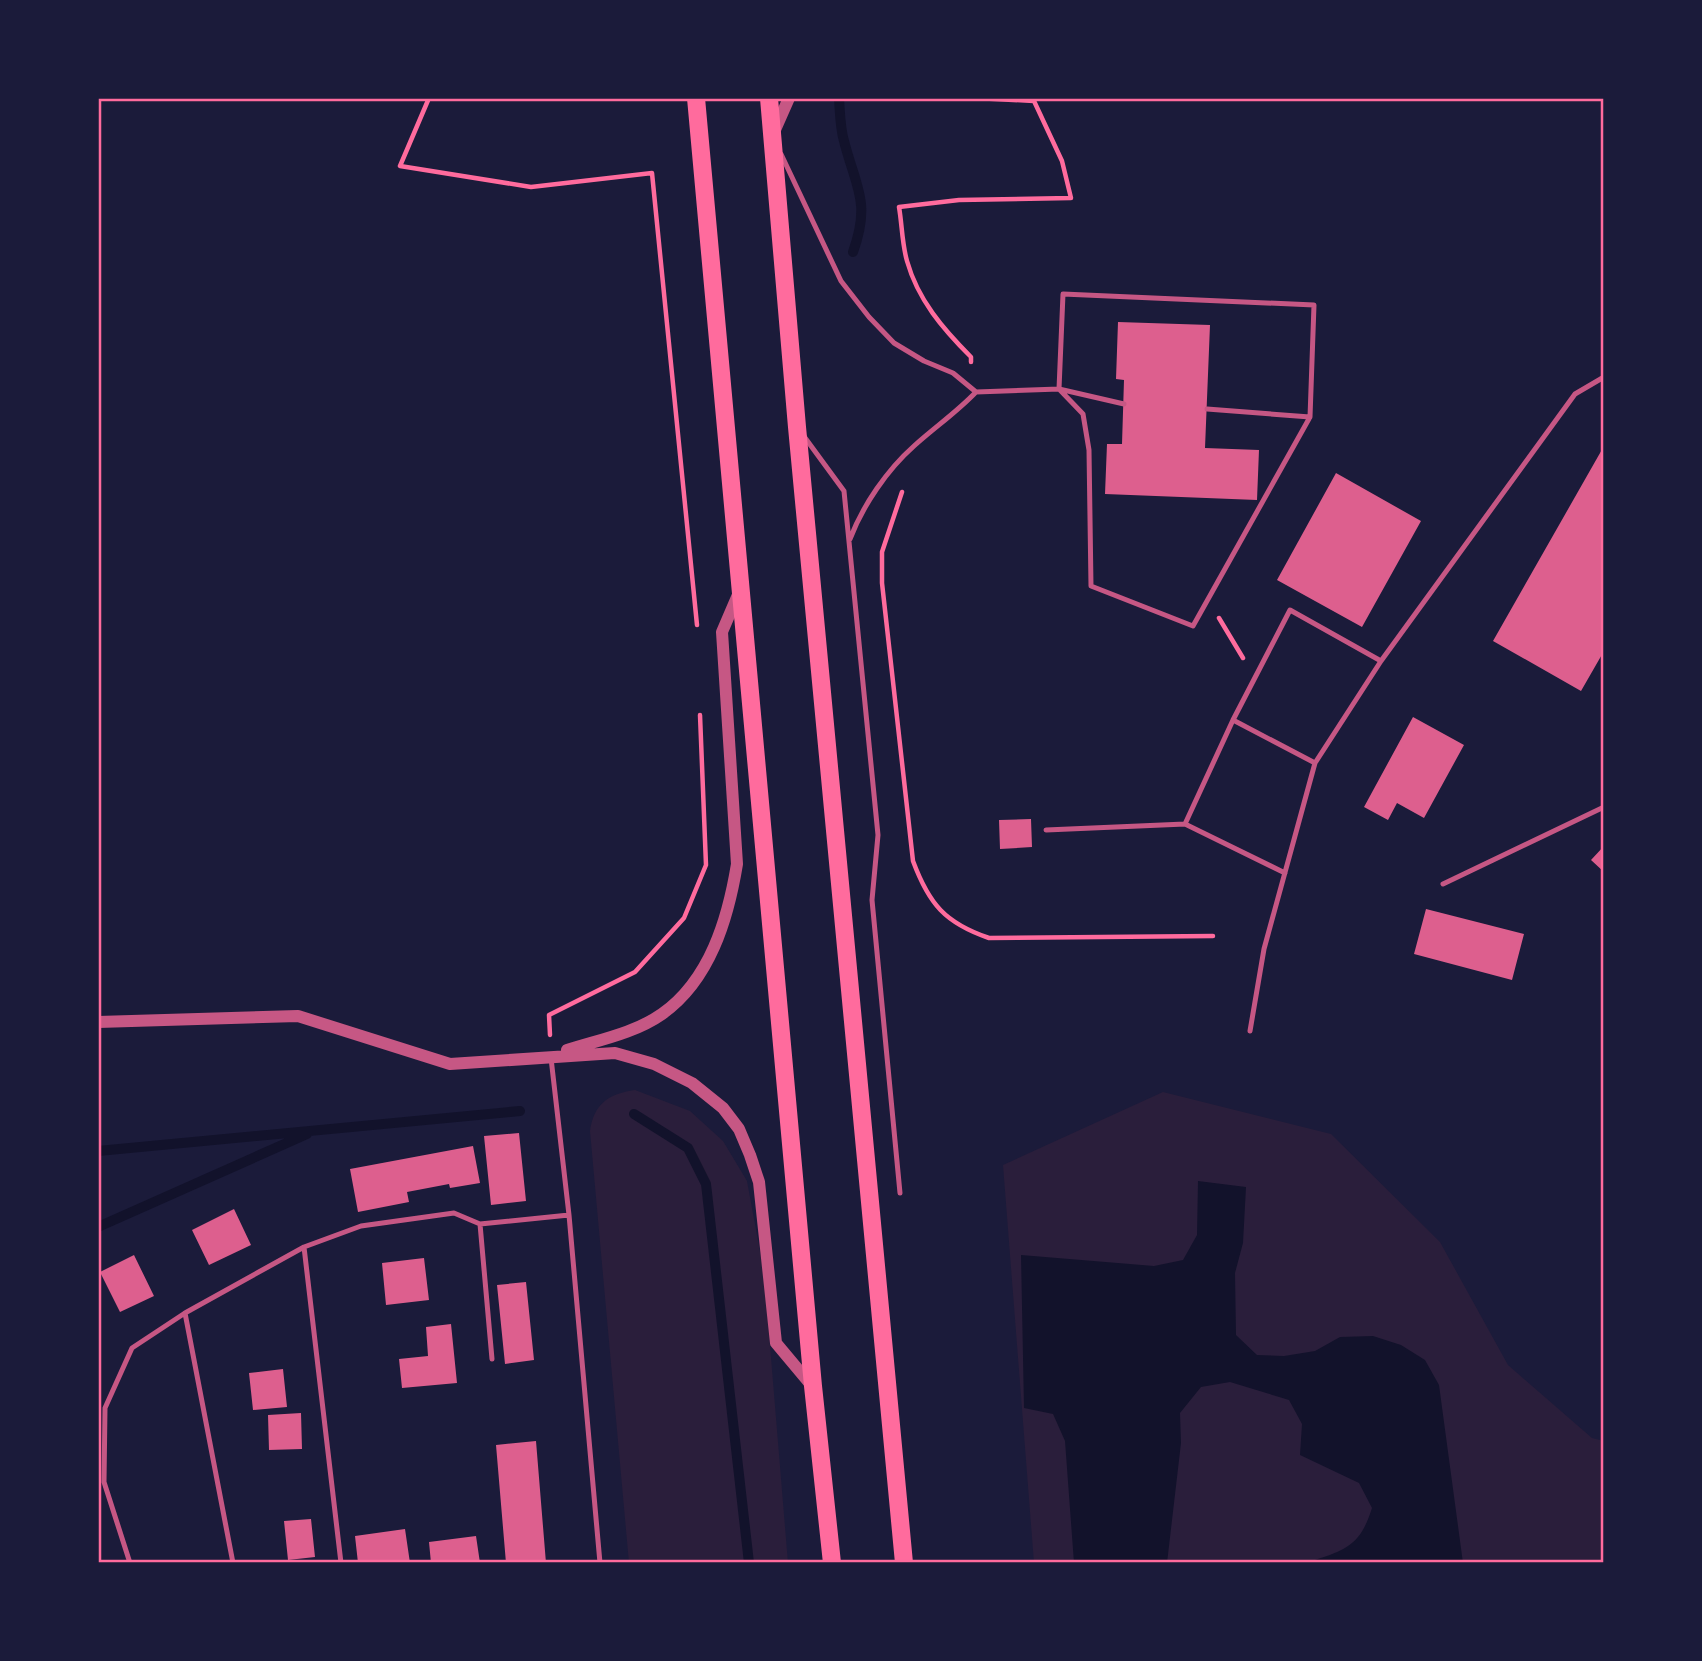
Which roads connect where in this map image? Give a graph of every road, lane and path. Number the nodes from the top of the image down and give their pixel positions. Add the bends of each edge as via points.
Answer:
1 (429, 98) edge
2 (696, 98) edge
3 (769, 98) edge
4 (789, 98) edge
5 (977, 98) edge
6 (772, 135) junction
7 (1604, 377) edge
8 (1059, 389) junction
9 (976, 392) junction
10 (1124, 404) dead end
11 (1207, 409) dead end
12 (1311, 417) junction
13 (797, 426) junction
14 (905, 483) dead end
15 (849, 542) junction
16 (740, 590) junction
17 (1208, 599) junction
18 (698, 638) dead end
19 (1381, 661) junction
20 (1254, 677) junction
21 (700, 705) dead end
22 (1233, 720) junction
23 (1315, 763) junction
24 (1604, 807) edge
25 (1185, 824) junction
26 (1046, 830) dead end
27 (1285, 873) junction
28 (1443, 884) dead end
29 (1213, 936) dead end
30 (98, 1022) edge
31 (1250, 1031) dead end
32 (550, 1055) junction
33 (900, 1193) dead end
34 (569, 1215) junction
35 (480, 1224) junction
36 (303, 1247) junction
37 (186, 1312) junction
38 (492, 1359) dead end
39 (813, 1386) junction
40 (130, 1563) edge
41 (233, 1563) edge
42 (341, 1563) edge
43 (600, 1563) edge
44 (832, 1563) edge
45 (904, 1563) edge

1 - 18 path via 400,166 531,187 652,173
2 - 16 main road
3 - 6 main road
4 - 6 street
5 - 9 path via 1034,101 1062,161 1071,198 959,200 899,207 907,262 937,323 971,357
6 - 9 lane via 841,281 869,317 894,343 953,373
6 - 13 main road
7 - 19 lane via 1575,394
8 - 9 lane
8 - 10 lane
8 - 12 lane via 1063,295 1314,305
8 - 17 lane via 1083,414 1089,450 1091,586 1193,626
9 - 15 lane via 887,475
11 - 12 lane
12 - 17 lane
13 - 15 lane via 844,491
13 - 45 main road
14 - 29 path via 882,552 882,583 913,861 923,889 940,912 966,930 989,938
15 - 33 lane via 878,835 872,900
16 - 32 street via 722,632 737,864 722,930 689,989 662,1014 620,1034
16 - 39 main road
17 - 20 path
19 - 20 lane via 1290,610
19 - 23 lane
20 - 22 lane
21 - 32 path via 706,865 684,918 635,972 549,1015
22 - 23 lane
22 - 25 lane
23 - 27 lane
24 - 28 lane
25 - 26 lane
25 - 27 lane
27 - 31 lane via 1264,949
30 - 32 street via 298,1016 450,1064
32 - 34 lane
32 - 39 street via 615,1053 654,1064 692,1083 723,1108 739,1129 759,1182 776,1343
34 - 35 lane
34 - 43 lane
35 - 36 lane via 454,1213 429,1216 361,1226
35 - 38 lane
36 - 37 lane
36 - 42 lane
37 - 40 lane via 132,1348 105,1408 104,1482
37 - 41 lane
39 - 44 main road

